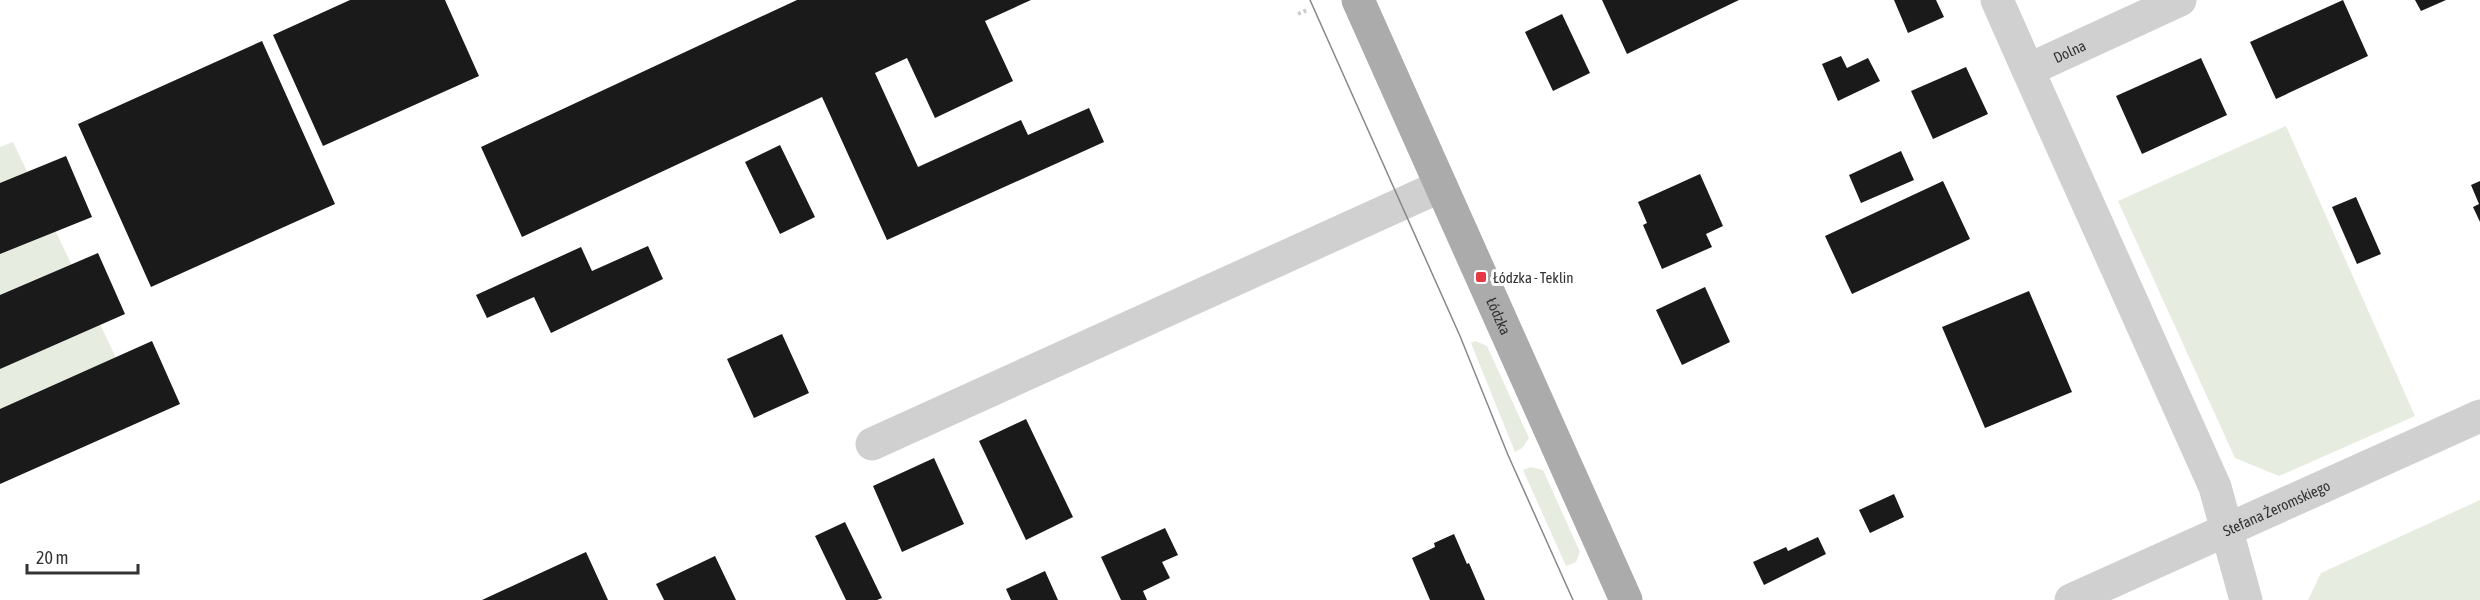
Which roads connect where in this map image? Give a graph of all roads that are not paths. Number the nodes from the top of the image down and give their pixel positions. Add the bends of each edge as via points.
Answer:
1 (1358, 0) edge
2 (1997, 0) edge
3 (2180, 0) edge
4 (2028, 70) junction
5 (1441, 186) junction
6 (2480, 416) edge
7 (872, 444) dead end
8 (2226, 530) junction
9 (1626, 600) edge
10 (2071, 600) edge
11 (2246, 600) edge

1 - 5 main road, Łódzka
2 - 4 street
3 - 4 street, Dolna
4 - 8 street via 2200,450
5 - 7 street
5 - 9 main road, Łódzka
6 - 8 street, Stefana Żeromskiego
8 - 10 street, Stefana Żeromskiego
8 - 11 street

